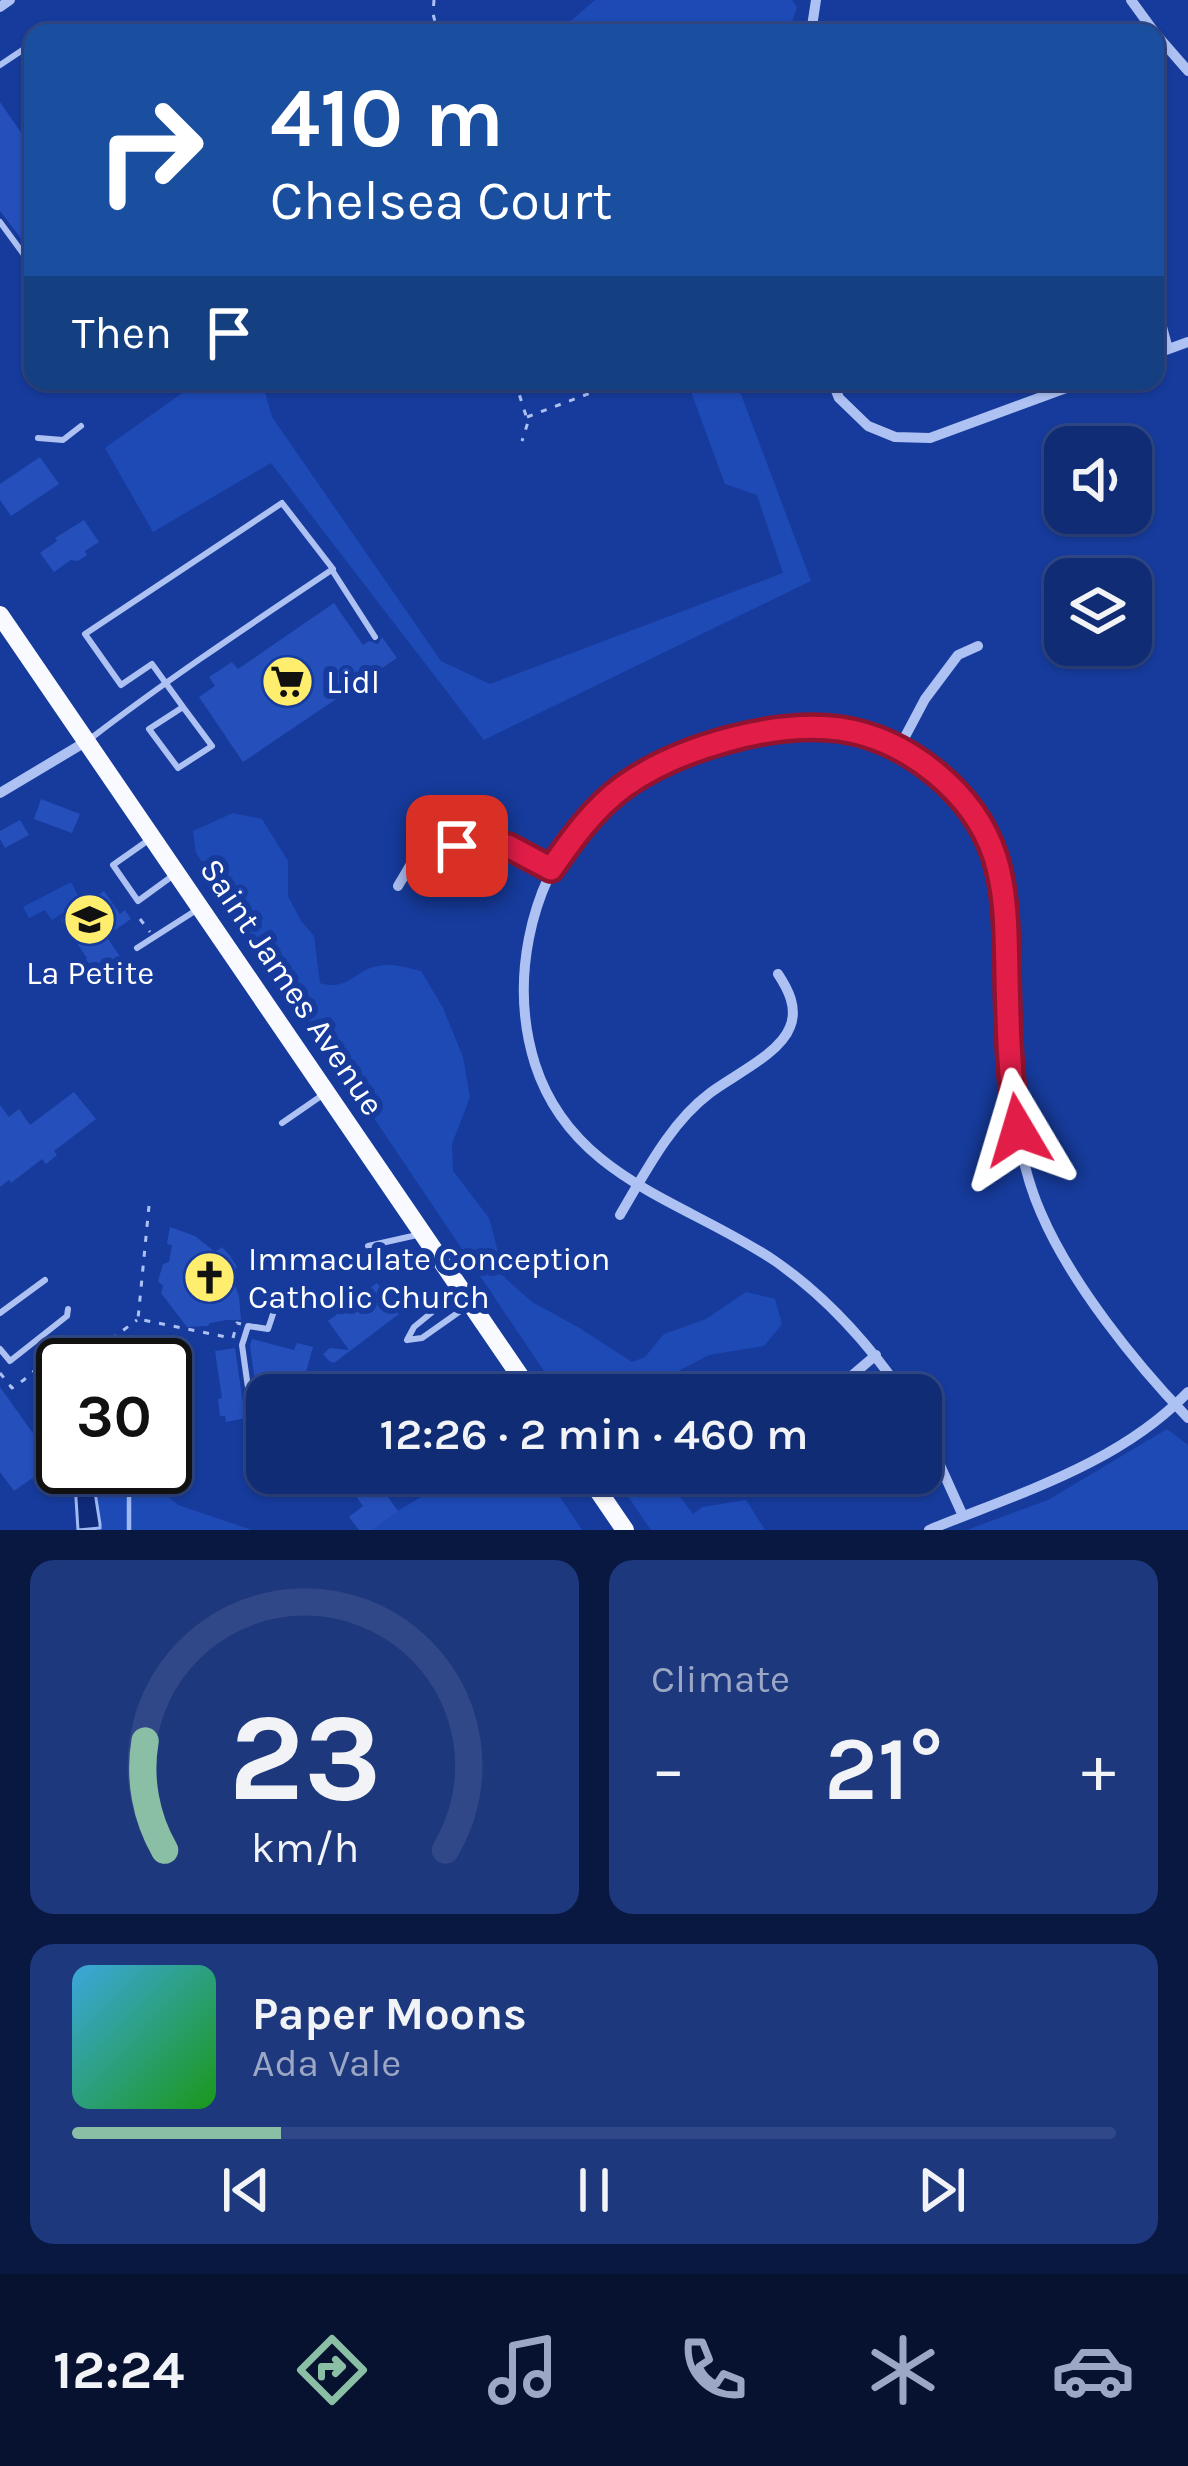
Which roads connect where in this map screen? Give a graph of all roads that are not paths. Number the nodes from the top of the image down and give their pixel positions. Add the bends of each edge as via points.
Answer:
1 (10, 0) edge
2 (0, 7) edge
3 (1164, 43) edge
4 (1188, 71) edge
5 (0, 222) edge
6 (24, 255) edge
7 (1164, 334) edge
8 (1188, 342) edge
9 (1168, 349) junction
10 (1164, 351) edge
11 (836, 390) edge
12 (1061, 390) edge
13 (81, 427) dead end
14 (38, 438) dead end
15 (332, 570) junction
16 (0, 615) edge
17 (375, 637) dead end
18 (978, 646) dead end
19 (167, 682) junction
20 (183, 707) junction
21 (87, 741) junction
22 (899, 748) junction
23 (0, 793) edge
24 (153, 837) junction
25 (551, 869) junction
26 (178, 873) junction
27 (398, 886) dead end
28 (201, 907) junction
29 (137, 948) dead end
30 (778, 974) dead end
31 (327, 1092) junction
32 (282, 1123) dead end
33 (637, 1186) junction
34 (620, 1215) dead end
35 (423, 1233) junction
36 (368, 1246) dead end
37 (44, 1280) dead end
38 (466, 1296) junction
39 (275, 1308) dead end
40 (68, 1309) dead end
41 (0, 1312) edge
42 (0, 1349) edge
43 (876, 1355) junction
44 (247, 1374) edge
45 (519, 1374) edge
46 (854, 1374) edge
47 (889, 1374) edge
48 (1188, 1391) edge
49 (1175, 1405) junction
50 (1188, 1418) edge
51 (942, 1470) edge
52 (601, 1494) edge
53 (963, 1516) junction
54 (626, 1530) edge
55 (929, 1530) edge

1 - 2 street
3 - 4 street
5 - 6 lane
7 - 9 street
8 - 9 street
9 - 10 street
11 - 12 street via 868,426 930,438
13 - 14 lane via 63,440
15 - 17 lane
15 - 19 lane
15 - 19 lane via 282,503 85,634 121,685 152,664
16 - 21 main road, Saint James Avenue
18 - 22 street via 958,655
19 - 20 lane
19 - 21 lane
20 - 20 lane via 149,729 178,767 212,746
21 - 23 street
21 - 24 main road, Saint James Avenue
22 - 25 street via 837,729 796,729 674,758 623,787
22 - 49 street via 965,802 994,855 1005,919 1013,1102 1039,1210 1090,1300
24 - 26 main road, Saint James Avenue
24 - 26 lane via 113,865 138,901
25 - 27 street via 508,846 457,846 411,864
25 - 33 street via 527,938 523,1004 535,1063 553,1106
26 - 28 main road, Saint James Avenue
28 - 29 lane
28 - 31 main road, Saint James Avenue
30 - 33 street via 791,995 790,1027 688,1113
31 - 32 lane
31 - 35 main road, Saint James Avenue
33 - 34 street
33 - 43 street via 772,1259 817,1292
35 - 36 lane
35 - 38 main road, Saint James Avenue
37 - 41 lane
38 - 38 lane via 414,1327 407,1340 435,1330
38 - 45 main road, Saint James Avenue
39 - 44 lane via 268,1329 248,1326
40 - 42 lane via 10,1361
43 - 46 street
43 - 47 street
48 - 49 street
49 - 50 street
49 - 53 street via 1075,1471
51 - 53 street
52 - 54 main road
53 - 55 street

